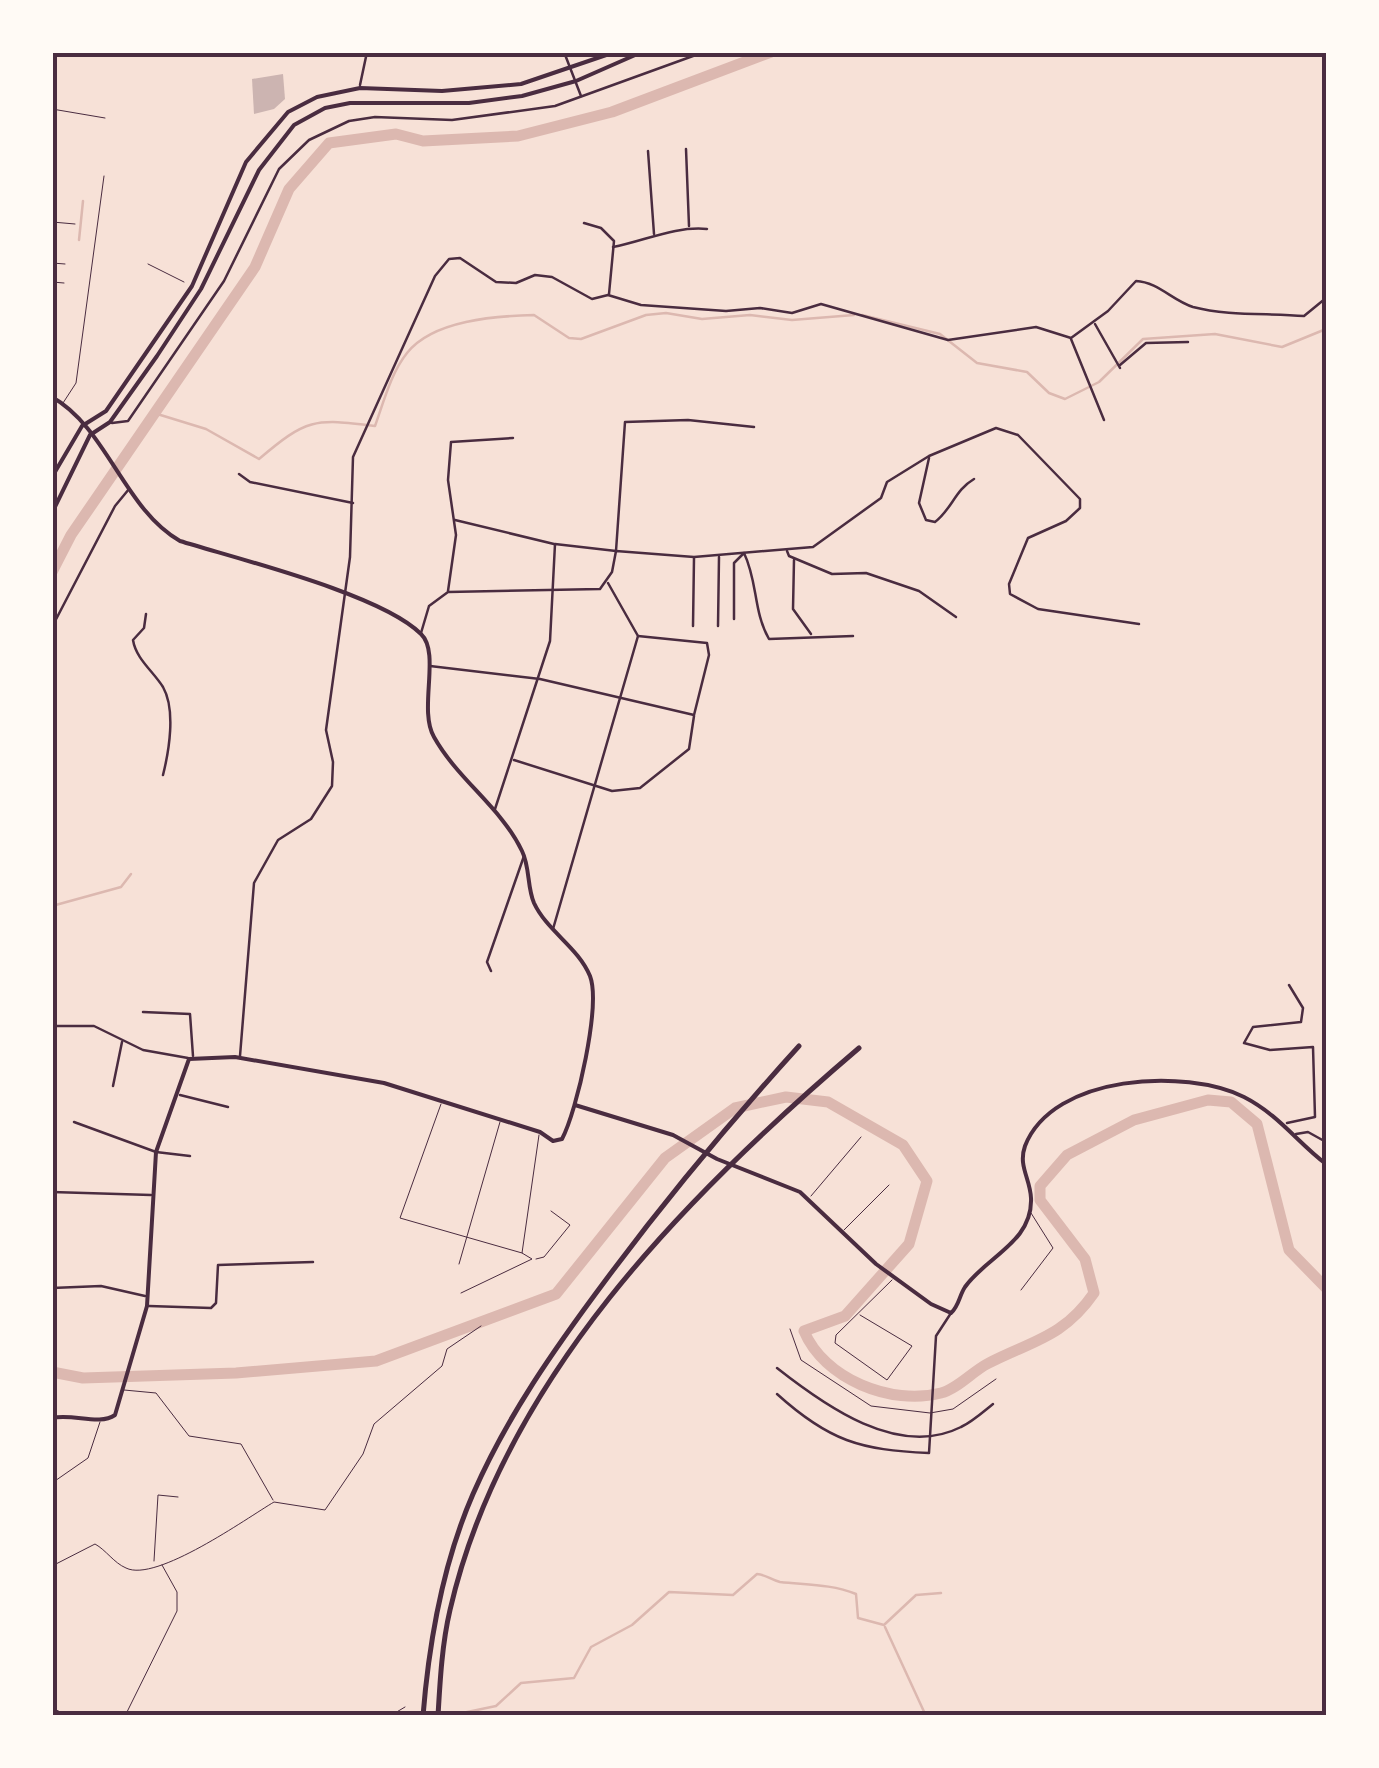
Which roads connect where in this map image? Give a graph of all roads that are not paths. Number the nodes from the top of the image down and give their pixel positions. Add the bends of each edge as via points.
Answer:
1 (367, 52) edge
2 (564, 52) edge
3 (615, 52) edge
4 (642, 52) edge
5 (704, 52) edge
6 (571, 70) junction
7 (576, 82) junction
8 (360, 88) junction
9 (582, 98) junction
10 (52, 109) edge
11 (105, 118) dead end
12 (686, 149) dead end
13 (648, 151) dead end
14 (104, 176) dead end
15 (52, 222) edge
16 (584, 223) dead end
17 (74, 224) dead end
18 (689, 228) junction
19 (707, 230) dead end
20 (654, 234) junction
21 (613, 247) junction
22 (52, 263) edge
23 (65, 264) dead end
24 (52, 282) edge
25 (64, 282) dead end
26 (608, 296) junction
27 (1326, 298) edge
28 (1094, 323) junction
29 (1071, 338) junction
30 (1188, 342) dead end
31 (52, 397) edge
32 (64, 403) junction
33 (1104, 420) dead end
34 (110, 422) junction
35 (82, 426) junction
36 (754, 428) dead end
37 (90, 436) junction
38 (513, 438) dead end
39 (929, 456) junction
40 (238, 474) dead end
41 (52, 477) edge
42 (974, 479) dead end
43 (128, 487) junction
44 (353, 503) junction
45 (52, 513) edge
46 (453, 520) junction
47 (555, 544) junction
48 (786, 549) junction
49 (616, 551) junction
50 (744, 553) junction
51 (718, 556) junction
52 (694, 557) junction
53 (794, 558) junction
54 (607, 582) junction
55 (553, 590) junction
56 (448, 592) junction
57 (346, 594) junction
58 (146, 614) dead end
59 (956, 617) dead end
60 (734, 620) dead end
61 (1139, 624) dead end
62 (52, 626) edge
63 (693, 626) dead end
64 (718, 626) dead end
65 (421, 634) junction
66 (638, 636) junction
67 (853, 636) dead end
68 (812, 637) junction
69 (428, 666) junction
70 (540, 678) junction
71 (618, 697) junction
72 (694, 715) junction
73 (513, 760) junction
74 (162, 775) dead end
75 (591, 788) junction
76 (495, 810) junction
77 (524, 855) junction
78 (553, 929) junction
79 (492, 972) dead end
80 (1289, 985) dead end
81 (143, 1012) dead end
82 (54, 1026) edge
83 (123, 1041) junction
84 (798, 1046) dead end
85 (859, 1048) dead end
86 (192, 1058) junction
87 (240, 1058) junction
88 (52, 1062) edge
89 (113, 1086) dead end
90 (178, 1094) junction
91 (1317, 1098) junction
92 (1326, 1098) edge
93 (442, 1101) junction
94 (574, 1105) junction
95 (228, 1107) dead end
96 (501, 1119) junction
97 (74, 1122) dead end
98 (1287, 1123) junction
99 (540, 1132) junction
100 (1295, 1134) junction
101 (861, 1137) dead end
102 (1326, 1142) edge
103 (156, 1152) junction
104 (190, 1156) dead end
105 (1326, 1164) edge
106 (889, 1184) dead end
107 (52, 1192) edge
108 (154, 1195) junction
109 (808, 1198) junction
110 (1029, 1210) junction
111 (551, 1211) dead end
112 (841, 1232) junction
113 (467, 1238) junction
114 (522, 1253) junction
115 (532, 1259) junction
116 (312, 1262) dead end
117 (459, 1264) dead end
118 (894, 1278) junction
119 (52, 1288) edge
120 (1021, 1290) dead end
121 (461, 1293) dead end
122 (147, 1297) junction
123 (147, 1306) junction
124 (951, 1313) junction
125 (860, 1315) junction
126 (481, 1326) dead end
127 (790, 1329) dead end
128 (778, 1368) dead end
129 (996, 1379) dead end
130 (121, 1390) junction
131 (776, 1394) dead end
132 (993, 1404) dead end
133 (930, 1412) junction
134 (52, 1418) edge
135 (101, 1421) junction
136 (929, 1435) junction
137 (52, 1483) edge
138 (178, 1497) dead end
139 (274, 1502) junction
140 (160, 1562) junction
141 (154, 1565) junction
142 (52, 1566) edge
143 (406, 1707) dead end
144 (52, 1708) edge
145 (438, 1714) edge
146 (69, 1716) edge
147 (125, 1716) edge
148 (390, 1716) edge
149 (424, 1716) edge

1 - 8 street
2 - 6 street
3 - 6 street
4 - 7 street
5 - 9 street
6 - 7 street
6 - 8 street via 483,88
7 - 9 street
7 - 34 street via 469,103 350,103 294,125 259,170 201,289
8 - 35 street via 300,105 262,138 192,286 106,411
9 - 34 street via 471,118 375,117 308,140 279,170 224,281 128,421
10 - 11 lane
12 - 18 street
13 - 20 street
14 - 32 lane via 76,384
15 - 17 lane
16 - 21 street via 611,234
18 - 19 street
18 - 20 street
20 - 21 street
21 - 26 street
22 - 23 lane
24 - 25 lane
26 - 29 street via 641,305 782,313 821,304 948,340 1036,327
26 - 44 street via 592,299 536,275 496,282 460,258 441,264 353,456
27 - 28 street via 1304,316 1214,311 1136,280
28 - 29 street
28 - 30 street via 1120,366 1146,343
29 - 33 street
31 - 32 street
32 - 35 street
34 - 37 street
35 - 37 street
35 - 41 street
36 - 49 street via 625,422
37 - 43 street
37 - 45 street
38 - 46 street via 451,442
39 - 42 street via 920,504 926,520 947,513 960,487
39 - 48 street via 887,482 881,498 812,547
39 - 61 street via 996,428 1018,435 1080,499 1080,508 1028,538 1010,594 1038,608
40 - 44 street
43 - 57 street via 154,524 180,542
43 - 62 street
44 - 57 street
46 - 47 street
46 - 56 street
47 - 49 street
47 - 55 street
48 - 50 street
48 - 53 street
49 - 52 street
49 - 54 street
50 - 51 street
50 - 60 street via 734,563
50 - 68 street via 754,574 758,620 770,639
51 - 52 street
51 - 64 street
52 - 63 street
53 - 59 street via 832,574 866,573 919,591
53 - 68 street via 793,610
54 - 55 street via 600,589
54 - 66 street
55 - 56 street
55 - 70 street
56 - 65 street via 429,606
57 - 65 street
57 - 87 street via 326,730 332,786 310,819 278,840 254,883
58 - 74 street via 134,651 165,692 169,740
65 - 69 street via 429,646
66 - 71 street
66 - 72 street via 708,643
67 - 68 street
69 - 70 street
69 - 76 street via 432,735
70 - 71 street
70 - 73 street
71 - 72 street
71 - 75 street
72 - 75 street via 689,749 640,788
73 - 75 street
73 - 76 street
75 - 78 street
76 - 77 street
77 - 78 street via 534,903
77 - 79 street via 487,962
78 - 94 street via 593,989
80 - 91 street via 1303,1008 1301,1022 1253,1026 1244,1043 1270,1050 1313,1048
81 - 86 street via 190,1014
82 - 83 street via 94,1026
82 - 88 street
83 - 86 street
83 - 89 street
84 - 149 highway via 665,1198 555,1347 474,1492 438,1605
85 - 145 highway via 786,1110 624,1282 569,1353 474,1528 450,1610
86 - 87 street
86 - 90 street
87 - 93 street
90 - 95 street
90 - 103 street
91 - 92 street
91 - 98 street via 1315,1117
93 - 96 street
93 - 113 lane via 400,1218
94 - 99 street via 565,1135 554,1141
94 - 109 street via 662,1131
96 - 99 street
96 - 113 lane
97 - 103 street
98 - 100 street
98 - 110 street via 1243,1096 1201,1082 1108,1085 1046,1116 1033,1132 1022,1158
99 - 114 lane
100 - 102 street via 1308,1132
100 - 105 street
101 - 109 lane
103 - 104 street
103 - 108 street
106 - 112 lane
107 - 108 street
108 - 122 street
109 - 112 street
110 - 120 lane via 1053,1248
110 - 124 street via 1018,1235 963,1289
111 - 115 lane via 570,1225 544,1257
112 - 118 street
113 - 114 lane
113 - 117 lane
114 - 115 lane
115 - 121 lane
116 - 123 street via 218,1265 211,1308
118 - 124 street
118 - 125 lane
119 - 122 street via 101,1286
122 - 123 street
123 - 130 street
124 - 133 street via 936,1336
125 - 125 lane via 835,1343 888,1380 912,1346
126 - 139 lane via 447,1348 442,1366 374,1424 325,1510
127 - 133 lane via 801,1360 817,1374 871,1406
128 - 136 street via 852,1422
129 - 133 lane via 954,1409
130 - 135 street via 115,1415
130 - 139 lane via 156,1392 189,1436 241,1444
131 - 136 street via 850,1445 929,1453
132 - 136 street via 960,1428
133 - 136 street
134 - 135 street via 77,1414
135 - 137 lane via 88,1458
138 - 141 lane via 158,1495
139 - 140 lane via 222,1538
140 - 141 lane
140 - 147 lane via 177,1592 177,1611
141 - 142 lane via 126,1569 95,1544
143 - 148 lane
144 - 146 lane

